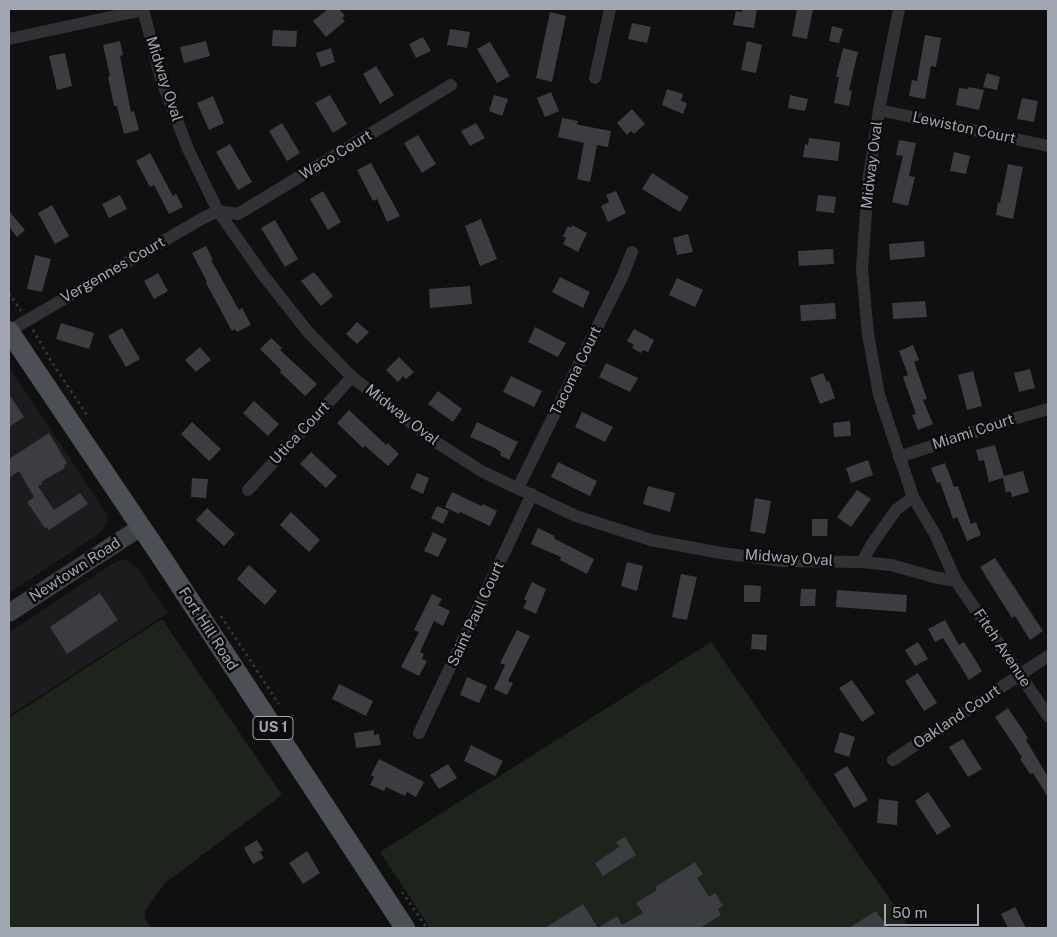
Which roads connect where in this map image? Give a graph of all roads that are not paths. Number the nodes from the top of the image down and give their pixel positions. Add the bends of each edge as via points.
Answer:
1 (143, 9) edge
2 (610, 9) edge
3 (899, 9) edge
4 (9, 39) edge
5 (595, 78) dead end
6 (451, 85) dead end
7 (879, 110) junction
8 (1048, 146) edge
9 (218, 211) junction
10 (632, 252) dead end
11 (9, 331) edge
12 (352, 377) junction
13 (1048, 410) edge
14 (899, 457) junction
15 (518, 488) junction
16 (248, 490) dead end
17 (532, 494) junction
18 (913, 497) junction
19 (141, 527) junction
20 (862, 562) junction
21 (956, 580) junction
22 (9, 612) edge
23 (1048, 656) edge
24 (1021, 674) junction
25 (1048, 716) edge
26 (420, 732) dead end
27 (893, 760) dead end
28 (405, 928) edge

1 - 4 street
1 - 9 street, Midway Oval via 164,88 188,149
2 - 5 street
3 - 7 street, Midway Oval
6 - 9 street, Waco Court via 238,214
7 - 8 street, Lewiston Court
7 - 14 street, Midway Oval via 868,183 862,269 868,334 879,395
9 - 11 street, Vergennes Court
9 - 12 street, Midway Oval via 263,276 308,332
10 - 15 street, Tacoma Court
11 - 19 main road, Fort Hill Road / US 1
12 - 15 street, Midway Oval via 436,442 483,472
12 - 16 street, Utica Court
13 - 14 street, Miami Court
14 - 18 street, Midway Oval
15 - 17 street, Midway Oval
17 - 20 street, Midway Oval via 576,516 651,540 783,561
17 - 26 street, Saint Paul Court
18 - 20 street via 896,510
18 - 21 street, Midway Oval via 936,534
19 - 22 main road, Newtown Road
19 - 28 main road, Fort Hill Road / US 1
20 - 21 street, Midway Oval via 891,565
21 - 24 street, Fitch Avenue
23 - 24 street, Oakland Court
24 - 25 street, Fitch Avenue
24 - 27 street, Oakland Court

